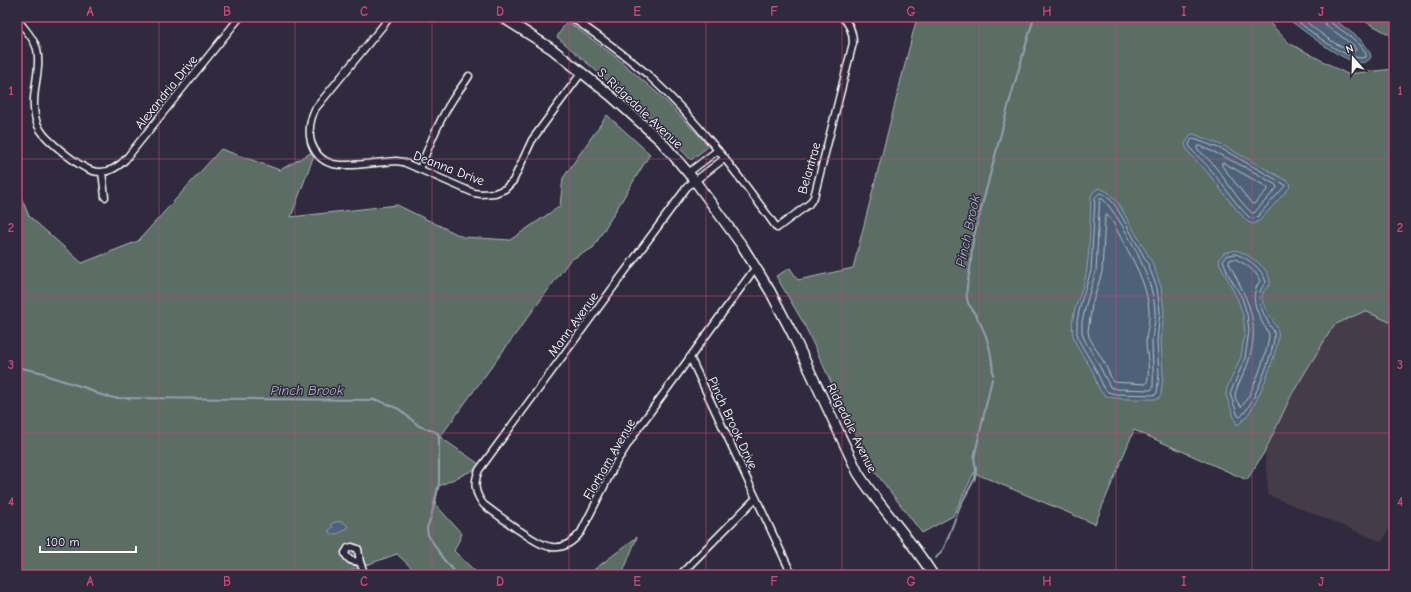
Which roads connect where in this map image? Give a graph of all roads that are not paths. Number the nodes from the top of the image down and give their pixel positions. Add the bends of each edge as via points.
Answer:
1 (240, 17) edge
2 (390, 17) edge
3 (502, 17) edge
4 (571, 17) edge
5 (842, 17) edge
6 (17, 19) edge
7 (582, 72) junction
8 (469, 76) dead end
9 (718, 150) junction
10 (725, 158) junction
11 (420, 169) junction
12 (102, 172) junction
13 (688, 173) junction
14 (695, 181) junction
15 (105, 197) dead end
16 (756, 267) junction
17 (776, 302) joint
18 (690, 357) junction
19 (475, 484) joint
20 (756, 498) junction
21 (360, 562) dead end
22 (365, 575) edge
23 (680, 575) edge
24 (792, 575) edge
25 (933, 575) edge

1 - 12 street, Alexandria Drive via 125,160 116,167
2 - 11 street, Deanna Drive via 315,109 310,122 310,137 316,152 332,164 343,166 396,161
3 - 7 main road, S. Ridgedale Avenue
4 - 9 street, Belantrae via 646,73
5 - 10 street, Belantrae via 852,31 853,43 814,197 809,204 777,228
6 - 12 street via 33,40 38,54 33,99 38,126 46,139 81,166
7 - 11 street, Deanna Drive via 532,140 515,178 505,189 496,193 474,193
7 - 13 main road, S. Ridgedale Avenue via 661,141
8 - 11 street via 444,114
9 - 10 street, Belantrae
9 - 13 street
10 - 14 street
12 - 15 street
13 - 14 main road, S. Ridgedale Avenue
14 - 16 main road, S. Ridgedale Avenue
14 - 19 street, Mann Avenue via 687,186 479,470
16 - 17 main road, S. Ridgedale Avenue
16 - 18 street, Florham Avenue
17 - 25 main road, Ridgedale Avenue via 858,473
18 - 19 street, Florham Avenue via 626,445 581,532 571,543 557,547 539,544 484,505 477,494
18 - 20 street, Pinch Brook Drive
20 - 23 street
20 - 24 street, Pinch Brook Drive
21 - 22 street

